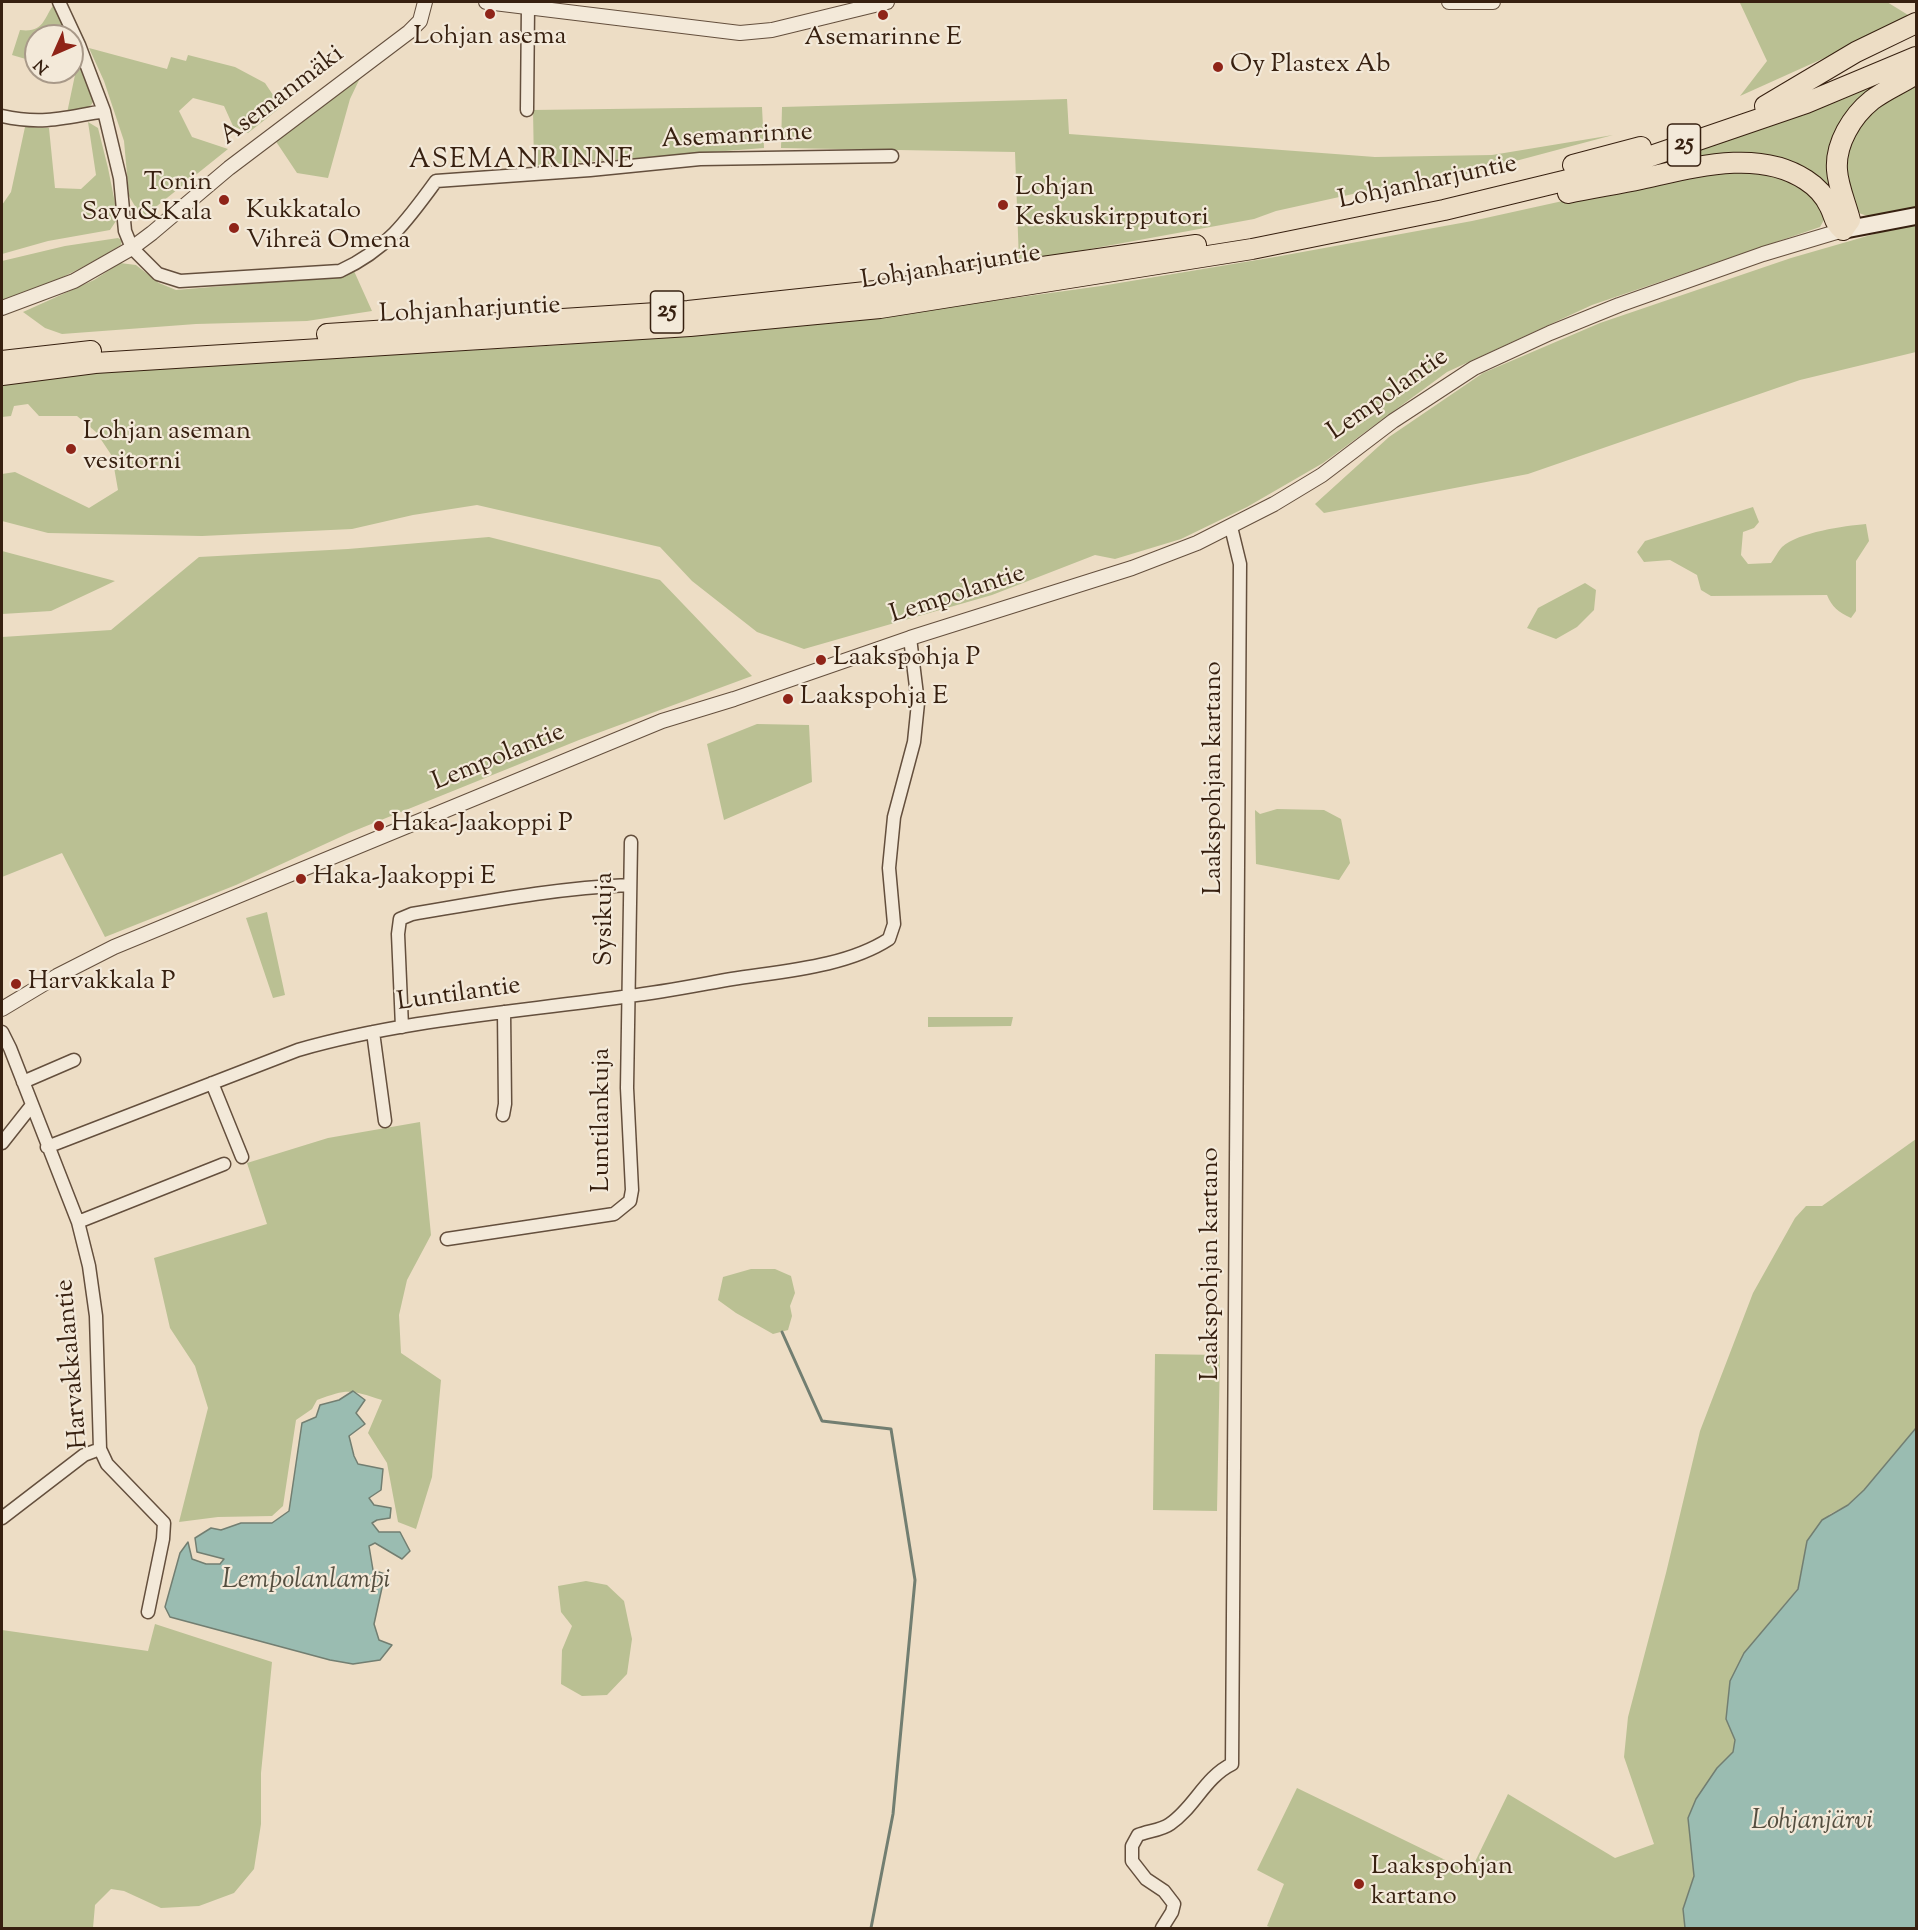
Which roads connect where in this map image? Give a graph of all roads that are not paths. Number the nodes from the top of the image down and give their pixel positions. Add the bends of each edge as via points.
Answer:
1 (59, 2) edge
2 (425, 2) edge
3 (486, 2) edge
4 (887, 2) edge
5 (1449, 2) edge
6 (1492, 2) edge
7 (528, 6) junction
8 (1913, 32) edge
9 (1917, 57) edge
10 (1917, 74) edge
11 (527, 110) dead end
12 (104, 111) junction
13 (2, 116) edge
14 (892, 156) dead end
15 (1444, 210) junction
16 (1917, 216) edge
17 (1844, 230) junction
18 (132, 248) junction
19 (2, 308) edge
20 (2, 361) edge
21 (2, 375) edge
22 (1231, 527) junction
23 (910, 638) junction
24 (631, 842) dead end
25 (629, 885) junction
26 (629, 996) junction
27 (2, 1009) edge
28 (504, 1012) junction
29 (402, 1027) junction
30 (2, 1032) edge
31 (373, 1032) junction
32 (74, 1060) dead end
33 (23, 1082) junction
34 (212, 1083) junction
35 (32, 1105) junction
36 (503, 1115) dead end
37 (385, 1121) dead end
38 (2, 1143) edge
39 (47, 1147) junction
40 (243, 1157) dead end
41 (224, 1164) dead end
42 (78, 1222) junction
43 (447, 1239) dead end
44 (100, 1449) junction
45 (2, 1518) edge
46 (148, 1612) dead end
47 (1162, 1929) edge

1 - 12 street
2 - 18 street, Asemanmäki via 420,21 409,32 228,168
3 - 7 street
4 - 7 street via 771,30 740,33
5 - 6 street
7 - 11 street
8 - 20 highway, Lohjanharjuntie / 25 via 1857,52 1765,106 1665,140 1503,184 1226,240 875,291 688,311 197,342
9 - 15 highway, Lohjanharjuntie / 25 via 1806,103 1613,169
10 - 17 highway via 1871,101 1843,136 1837,171 1850,220
12 - 13 street via 37,122
12 - 18 street via 120,178 125,231
14 - 18 street, Asemanrinne via 700,159 436,181 392,237 364,260 340,271 180,281 158,274
15 - 17 highway via 1477,210 1706,166 1763,164 1796,174 1816,187 1835,223
15 - 21 highway, Lohjanharjuntie / 25 via 1251,249 880,308 690,326 95,363
16 - 17 main road, Lempolantie
17 - 22 street, Lempolantie via 1619,305 1474,368 1393,421 1322,475
18 - 19 street, Asemanmäki via 74,281
22 - 23 street, Lempolantie via 1132,568
22 - 47 street, Laakspohjan kartano via 1240,564 1232,1764 1223,1768 1169,1825 1138,1835 1132,1846 1132,1861 1174,1904
23 - 26 street, Luntilantie via 918,703 914,742 894,817 889,868 894,924 889,939 821,965
23 - 27 street, Lempolantie via 662,721 461,802 114,947
24 - 25 street, Sysikuja
25 - 26 street, Sysikuja
25 - 29 street via 515,896 400,919
26 - 28 street, Luntilantie
26 - 43 street, Luntilankuja via 630,1201 614,1214
28 - 29 street, Luntilantie
28 - 36 street
29 - 31 street, Luntilantie
30 - 33 street, Harvakkalantie
31 - 34 street, Luntilantie via 298,1050
31 - 37 street
32 - 33 street
33 - 35 street, Harvakkalantie
34 - 39 street, Luntilantie
34 - 40 street
35 - 38 street
35 - 39 street, Harvakkalantie
39 - 42 street, Harvakkalantie
41 - 42 street
42 - 44 street, Harvakkalantie via 96,1316
44 - 45 street via 84,1455
44 - 46 street, Harvakkalantie via 107,1464 164,1523

